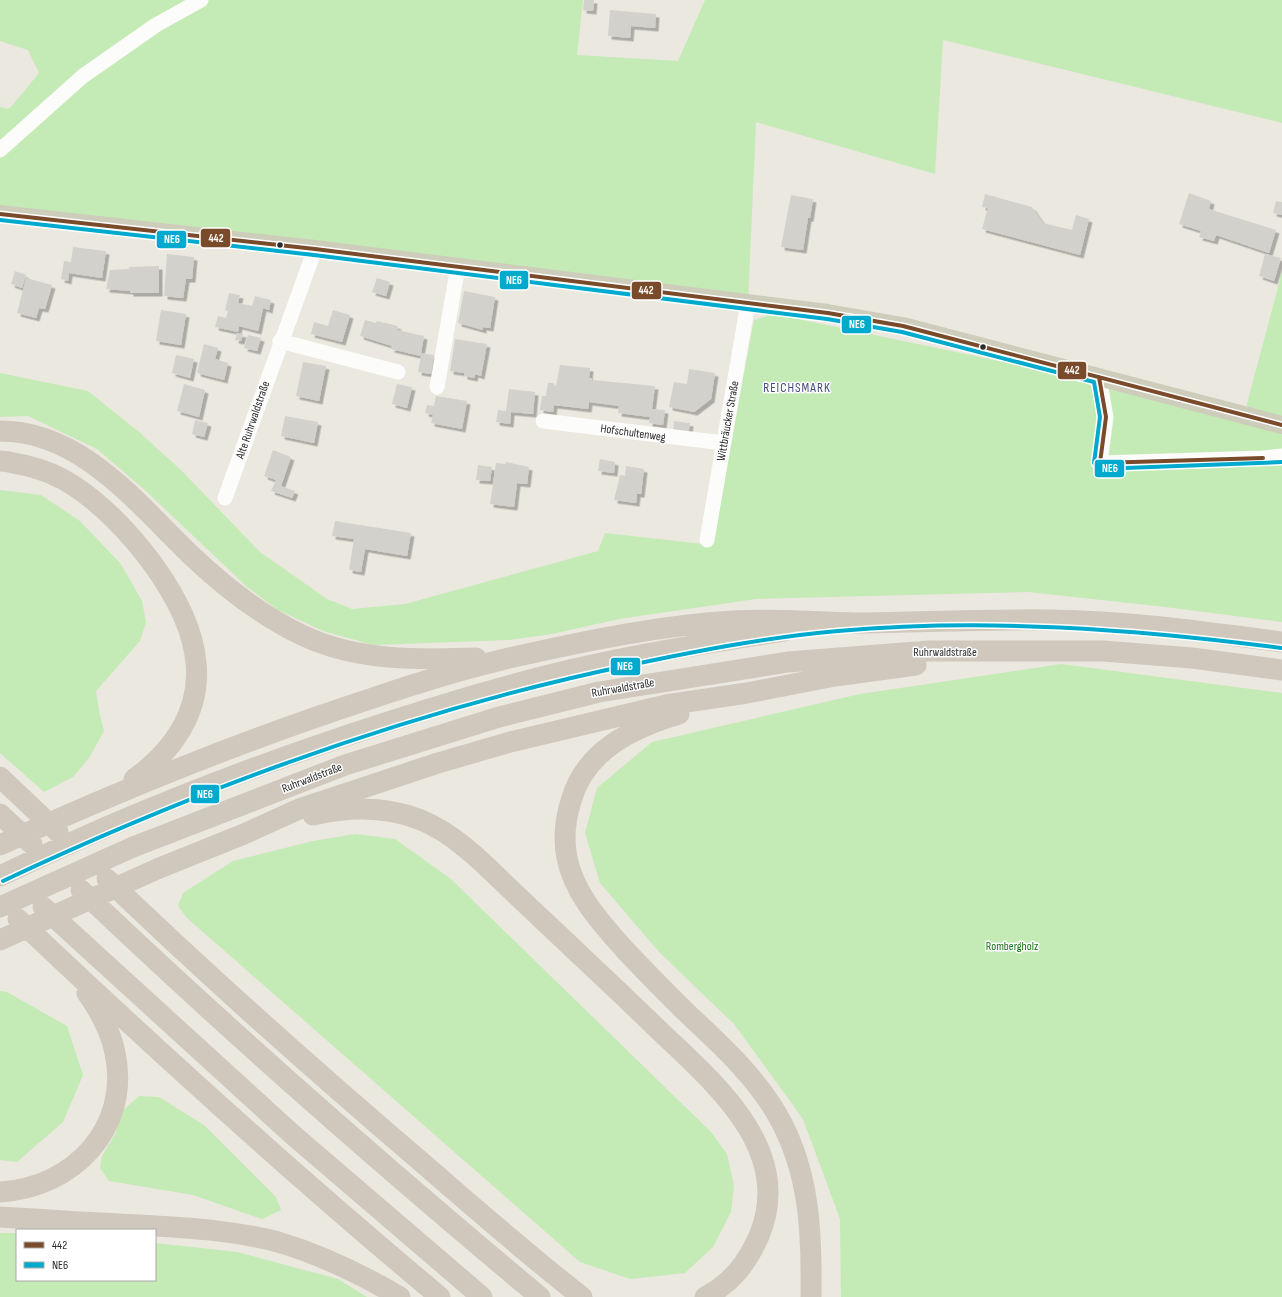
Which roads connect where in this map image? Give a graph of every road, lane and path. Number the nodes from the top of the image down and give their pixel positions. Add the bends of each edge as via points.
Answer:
1 (202, 0) edge
2 (0, 150) edge
3 (0, 214) edge
4 (315, 249) junction
5 (458, 266) junction
6 (748, 302) junction
7 (280, 342) junction
8 (398, 372) dead end
9 (1099, 377) junction
10 (437, 387) dead end
11 (543, 420) dead end
12 (1282, 425) edge
13 (0, 431) edge
14 (724, 443) junction
15 (1282, 456) edge
16 (0, 461) edge
17 (225, 498) dead end
18 (707, 540) dead end
19 (864, 623) junction
20 (1282, 642) edge
21 (991, 652) junction
22 (520, 655) junction
23 (1282, 670) edge
24 (747, 693) junction
25 (0, 777) edge
26 (88, 806) junction
27 (0, 814) edge
28 (244, 834) junction
29 (0, 845) edge
30 (0, 865) edge
31 (0, 876) edge
32 (0, 902) edge
33 (0, 907) edge
34 (0, 940) edge
35 (59, 958) junction
36 (0, 1192) edge
37 (0, 1217) edge
38 (543, 1266) junction
39 (400, 1297) edge
40 (440, 1297) edge
41 (482, 1297) edge
42 (540, 1297) edge
43 (582, 1297) edge
44 (598, 1297) edge
45 (705, 1297) edge
46 (811, 1297) edge

1 - 2 street via 156,25 83,76
3 - 4 main road
4 - 5 main road
4 - 7 street, Alte Ruhrwaldstraße
5 - 6 main road
5 - 10 street
6 - 9 main road via 903,326
6 - 14 street, Wittbräucker Straße
7 - 8 street
7 - 17 street, Alte Ruhrwaldstraße
9 - 12 main road
9 - 15 street via 1106,417 1100,463
11 - 14 street, Hofschultenweg
13 - 22 highway via 36,436 64,445 94,464 224,584 277,622 305,637 342,648 394,657 433,659
14 - 18 street, Wittbräucker Straße
16 - 26 highway via 42,469 74,485 106,511 135,541 161,576 181,611 192,642 196,662 196,685 190,712 178,736 163,755 146,770
19 - 20 highway via 1054,620 1207,632
19 - 22 highway via 731,621 591,641
19 - 31 highway via 715,641 591,665 485,692 330,741 224,780 110,825
21 - 23 highway, Ruhrwaldstraße via 1103,652 1192,658
21 - 24 highway via 835,676
21 - 33 highway, Ruhrwaldstraße via 929,650 788,662 599,692 499,717 338,768 133,847
22 - 26 highway via 440,676 294,724 173,770
24 - 28 highway via 666,705 510,742 352,790 299,809
24 - 46 highway via 662,719 636,729 612,743 583,774 566,816 564,836 567,860 574,880 595,914 657,984 739,1064 778,1116 796,1155 809,1209
25 - 38 highway via 218,983 334,1088
26 - 29 highway
27 - 42 highway via 146,952 318,1108
28 - 34 highway via 157,869
28 - 45 highway via 334,810 393,811 421,820 447,834 472,853 686,1056 740,1114 755,1138 765,1165 768,1192 765,1222 740,1271
30 - 41 highway via 293,1135
32 - 35 highway
35 - 36 highway via 89,995 108,1031 115,1053 117,1076 112,1110 95,1145 65,1173 32,1188
35 - 40 highway via 175,1067
37 - 39 highway via 162,1226 239,1234 277,1242 314,1254 348,1268
38 - 43 highway
38 - 44 highway

